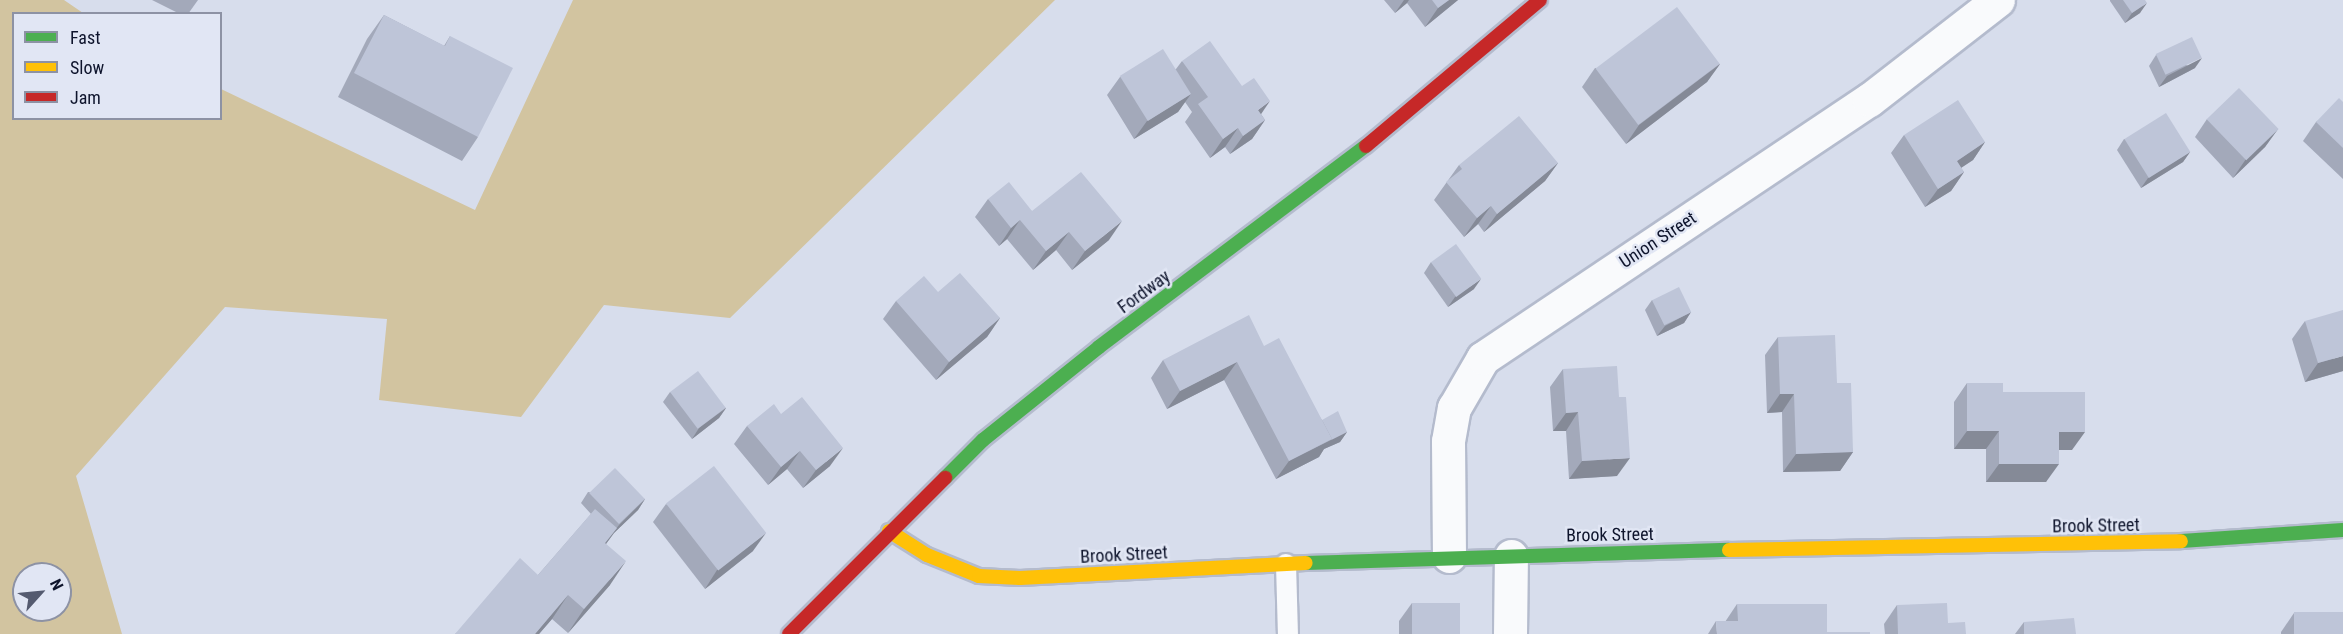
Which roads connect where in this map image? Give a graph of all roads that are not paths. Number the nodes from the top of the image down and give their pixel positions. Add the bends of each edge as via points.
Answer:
1 (1540, 0) edge
2 (1998, 0) edge
3 (2343, 530) edge
4 (889, 531) junction
5 (1511, 555) junction
6 (1449, 556) junction
7 (1286, 564) junction
8 (789, 634) edge
9 (1288, 634) edge
10 (1510, 634) edge

1 - 4 street, Fordway via 1325,180 1099,347 983,440
2 - 6 street, Union Street via 1860,106 1483,358 1454,408 1448,441
3 - 5 street, Brook Street via 2158,542
4 - 7 street, Brook Street via 927,555 979,576 1020,578
4 - 8 street, Fordway
5 - 6 street, Brook Street
5 - 10 street
6 - 7 street, Brook Street
7 - 9 lane

